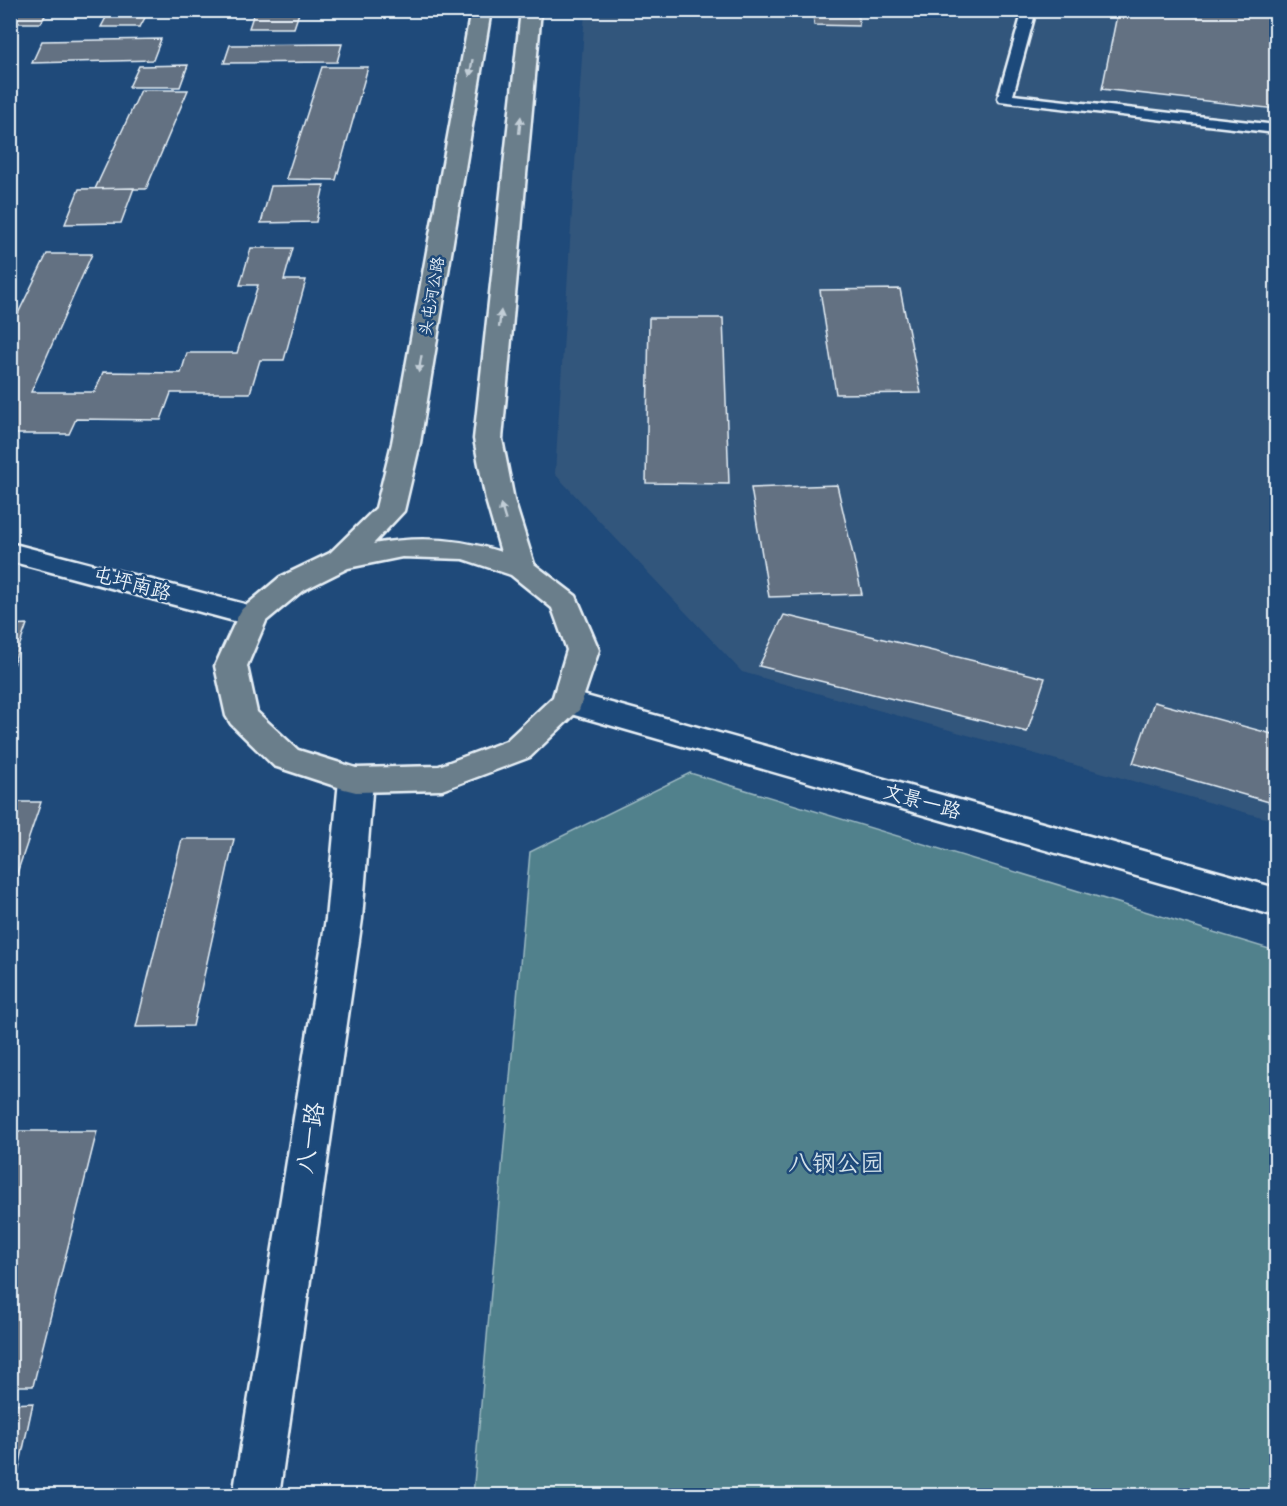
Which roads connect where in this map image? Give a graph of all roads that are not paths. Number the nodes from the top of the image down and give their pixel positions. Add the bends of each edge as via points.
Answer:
1 (481, 10) edge
2 (531, 10) edge
3 (1030, 10) edge
4 (1276, 129) edge
5 (10, 552) edge
6 (340, 560) junction
7 (520, 568) junction
8 (254, 616) junction
9 (568, 702) junction
10 (356, 780) junction
11 (1276, 902) edge
12 (256, 1496) edge

1 -> 6 main road, 头屯河公路 via 406,443 390,511
7 -> 2 main road via 500,500 489,439
3 - 4 lane via 1005,98
5 - 8 street, 屯坪南路
6 - 7 main road via 402,548 454,549
6 - 8 main road via 291,584
7 - 9 main road via 565,603 583,650
8 - 10 main road via 231,666 242,716 286,758
9 - 10 main road via 518,749 464,770 442,778
9 - 11 street, 文景一路
10 - 12 street, 八一路 via 344,919

